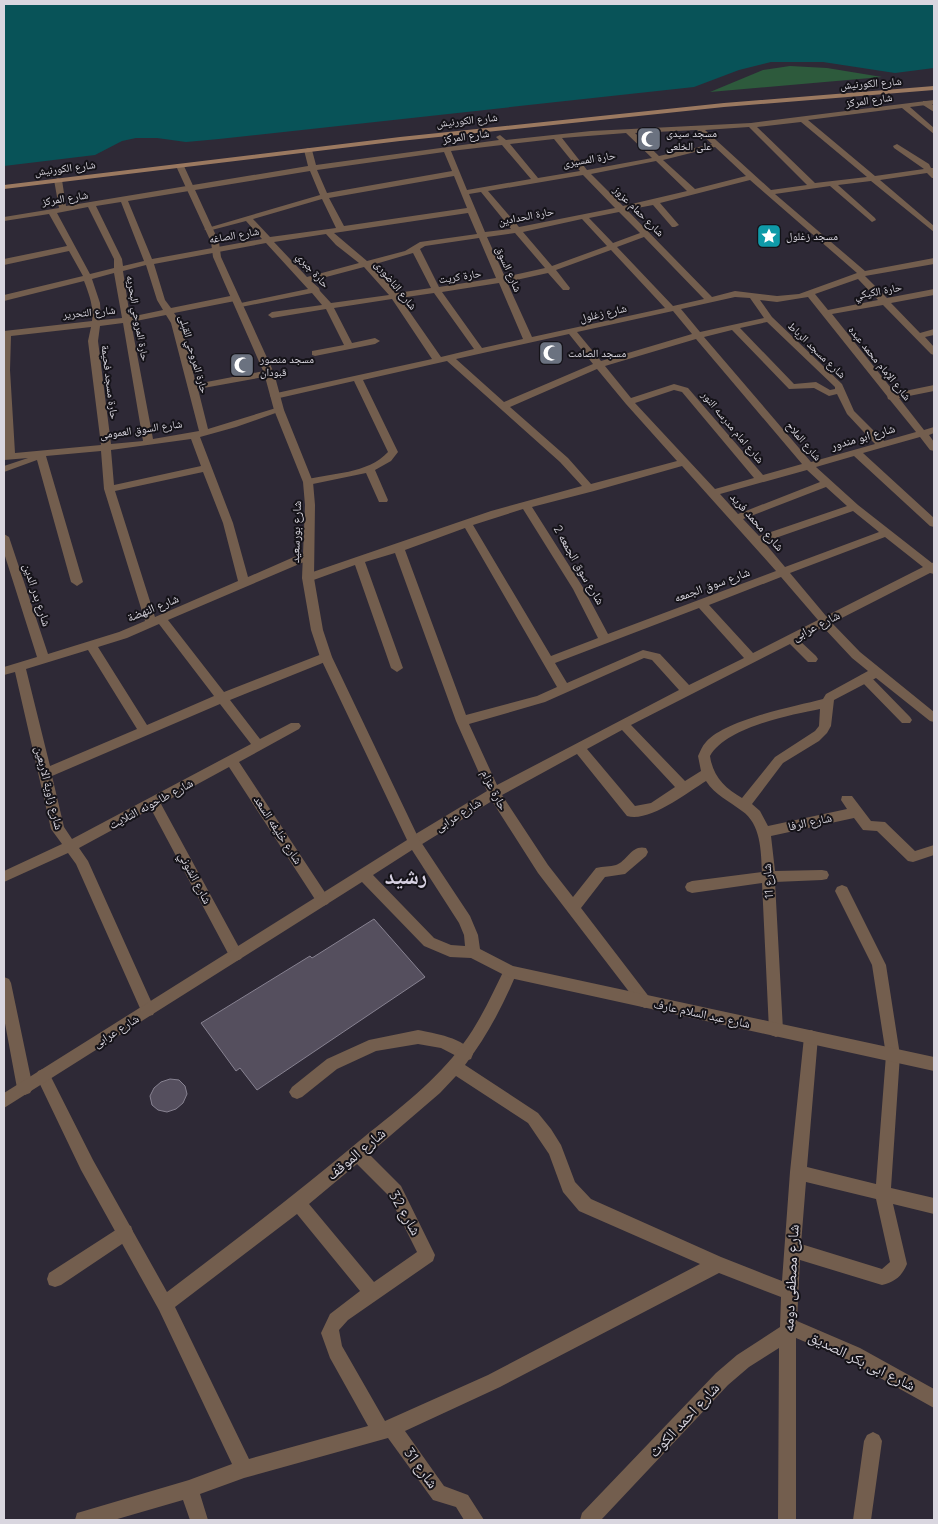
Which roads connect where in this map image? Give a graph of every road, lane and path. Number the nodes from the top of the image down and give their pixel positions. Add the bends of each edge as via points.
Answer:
1 (934, 82) edge
2 (934, 88) edge
3 (930, 103) edge
4 (904, 106) junction
5 (934, 110) edge
6 (804, 120) junction
7 (751, 125) junction
8 (699, 128) junction
9 (628, 131) junction
10 (934, 132) edge
11 (556, 136) junction
12 (502, 140) junction
13 (716, 145) junction
14 (897, 146) dead end
15 (308, 150) junction
16 (447, 150) junction
17 (205, 159) junction
18 (657, 160) junction
19 (180, 166) junction
20 (312, 168) junction
21 (584, 171) junction
22 (456, 173) junction
23 (932, 173) edge
24 (751, 178) junction
25 (535, 179) junction
26 (4, 180) edge
27 (58, 180) junction
28 (875, 180) junction
29 (831, 183) junction
30 (812, 185) junction
31 (4, 187) edge
32 (190, 188) junction
33 (482, 189) junction
34 (464, 193) junction
35 (694, 193) junction
36 (769, 193) junction
37 (324, 196) junction
38 (124, 200) junction
39 (656, 202) junction
40 (91, 205) junction
41 (622, 209) junction
42 (62, 210) junction
43 (471, 210) junction
44 (52, 212) junction
45 (584, 216) junction
46 (248, 218) junction
47 (4, 219) edge
48 (872, 220) dead end
49 (675, 225) dead end
50 (208, 229) junction
51 (341, 229) junction
52 (518, 230) junction
53 (934, 230) edge
54 (328, 231) junction
55 (646, 233) junction
56 (482, 236) junction
57 (270, 240) junction
58 (612, 246) junction
59 (71, 248) junction
60 (415, 248) junction
61 (216, 250) junction
62 (934, 261) edge
63 (4, 262) edge
64 (149, 262) junction
65 (365, 264) junction
66 (120, 268) junction
67 (550, 270) junction
68 (861, 275) junction
69 (87, 276) junction
70 (306, 280) junction
71 (502, 281) junction
72 (566, 288) dead end
73 (316, 290) junction
74 (437, 291) junction
75 (809, 292) junction
76 (934, 292) edge
77 (753, 296) junction
78 (4, 297) edge
79 (394, 297) junction
80 (710, 299) junction
81 (237, 302) junction
82 (885, 302) junction
83 (329, 307) junction
84 (673, 308) junction
85 (170, 312) junction
86 (825, 312) junction
87 (272, 315) dead end
88 (769, 319) junction
89 (127, 320) junction
90 (96, 324) junction
91 (734, 327) junction
92 (571, 331) junction
93 (934, 332) edge
94 (5, 334) edge
95 (700, 335) junction
96 (919, 336) junction
97 (529, 340) junction
98 (375, 341) dead end
99 (349, 346) junction
100 (480, 351) junction
101 (934, 352) edge
102 (315, 353) dead end
103 (449, 358) junction
104 (438, 360) junction
105 (599, 365) junction
106 (4, 370) edge
107 (269, 373) junction
108 (357, 378) junction
109 (193, 387) junction
110 (934, 388) edge
111 (841, 390) junction
112 (275, 396) junction
113 (891, 397) junction
114 (629, 402) junction
115 (503, 406) junction
116 (278, 410) junction
117 (934, 430) edge
118 (922, 433) junction
119 (199, 434) junction
120 (148, 441) junction
121 (881, 444) junction
122 (106, 447) junction
123 (934, 448) edge
124 (856, 452) junction
125 (53, 454) junction
126 (7, 457) edge
127 (41, 457) junction
128 (684, 462) junction
129 (808, 465) junction
130 (208, 468) junction
131 (369, 468) junction
132 (4, 469) edge
133 (761, 479) junction
134 (308, 482) junction
135 (827, 483) junction
136 (109, 489) junction
137 (590, 489) junction
138 (713, 493) junction
139 (383, 500) dead end
140 (526, 506) junction
141 (854, 507) junction
142 (736, 518) junction
143 (467, 523) junction
144 (934, 524) edge
145 (886, 533) junction
146 (4, 538) edge
147 (758, 541) junction
148 (399, 548) junction
149 (307, 556) junction
150 (359, 560) junction
151 (933, 568) edge
152 (784, 573) junction
153 (308, 578) junction
154 (77, 582) dead end
155 (244, 584) junction
156 (702, 604) junction
157 (157, 622) junction
158 (825, 622) junction
159 (791, 639) junction
160 (605, 640) junction
161 (92, 646) junction
162 (326, 657) junction
163 (752, 659) junction
164 (812, 659) dead end
165 (44, 660) junction
166 (547, 662) junction
167 (20, 667) junction
168 (397, 668) dead end
169 (4, 671) edge
170 (876, 672) junction
171 (865, 678) junction
172 (564, 688) junction
173 (686, 692) junction
174 (222, 698) junction
175 (826, 703) junction
176 (934, 718) edge
177 (906, 720) dead end
178 (462, 721) junction
179 (623, 724) junction
180 (295, 726) dead end
181 (145, 732) junction
182 (259, 746) junction
183 (579, 748) junction
184 (232, 761) junction
185 (44, 774) junction
186 (708, 774) junction
187 (684, 788) junction
188 (494, 793) junction
189 (847, 800) dead end
190 (154, 802) junction
191 (744, 806) junction
192 (857, 812) junction
193 (764, 832) junction
194 (414, 842) junction
195 (69, 847) junction
196 (934, 850) edge
197 (641, 852) dead end
198 (363, 874) junction
199 (822, 875) dead end
200 (4, 877) edge
201 (768, 877) junction
202 (692, 887) dead end
203 (842, 891) dead end
204 (323, 900) junction
205 (573, 907) junction
206 (473, 952) junction
207 (236, 955) junction
208 (510, 972) junction
209 (4, 983) edge
210 (645, 1002) junction
211 (148, 1010) junction
212 (776, 1030) junction
213 (810, 1037) junction
214 (466, 1054) junction
215 (893, 1055) junction
216 (934, 1064) edge
217 (455, 1067) junction
218 (44, 1076) junction
219 (25, 1088) junction
220 (296, 1092) dead end
221 (4, 1102) edge
222 (357, 1153) junction
223 (798, 1172) junction
224 (883, 1193) junction
225 (298, 1203) junction
226 (934, 1206) edge
227 (125, 1232) junction
228 (792, 1250) junction
229 (718, 1264) junction
230 (55, 1279) dead end
231 (790, 1292) junction
232 (372, 1293) junction
233 (165, 1304) junction
234 (788, 1329) junction
235 (934, 1399) edge
236 (387, 1430) junction
237 (873, 1441) dead end
238 (244, 1469) junction
239 (189, 1489) junction
240 (596, 1517) edge
241 (84, 1520) edge
242 (199, 1520) edge
243 (475, 1520) edge
244 (786, 1520) edge
245 (862, 1520) edge

1 - 17 main road, شارع الكورنيش via 621,110
2 - 15 main road, شارع الكورنيش via 705,107
3 - 4 street, شارع المركز
3 - 5 street
4 - 6 street, شارع المركز
4 - 10 street
6 - 7 street, شارع المركز
6 - 28 street
7 - 8 street, شارع المركز
7 - 30 street
8 - 9 street, شارع المركز
8 - 13 street
9 - 11 street, شارع المركز
9 - 18 street
11 - 12 street, شارع المركز
11 - 21 street, شارع حمام عزوز
12 - 16 street, شارع المركز
12 - 25 street
13 - 18 street, حارة المسيرى
13 - 24 street
14 - 23 street
15 - 17 main road, شارع الكورنيش
15 - 20 street
16 - 20 street, شارع المركز
16 - 22 street, شارع السوق
17 - 19 main road, شارع الكورنيش
17 - 26 main road, شارع الكورنيش
18 - 21 street, حارة المسيرى
18 - 35 street
19 - 27 main road, شارع الكورنيش
19 - 32 street, شارع بورسعيد
20 - 32 street, شارع المركز
20 - 37 street
21 - 25 street, حارة المسيرى
21 - 41 street, شارع حمام عزوز
22 - 34 street, شارع السوق
22 - 37 street
23 - 28 street
24 - 35 street, حارة الحدادين
24 - 36 street
25 - 33 street, حارة المسيرى
27 - 31 main road, شارع الكورنيش
27 - 42 street
28 - 29 street
28 - 53 street
29 - 30 street
29 - 48 street
30 - 36 street
32 - 38 street, شارع المركز
32 - 50 street, شارع بورسعيد
33 - 34 street, حارة المسيرى
33 - 52 street
34 - 43 street, شارع السوق
35 - 39 street, حارة الحدادين
36 - 68 street
37 - 46 street
37 - 51 street
38 - 40 street, شارع المركز
38 - 64 street, حارة المروحي القبلى
39 - 41 street, حارة الحدادين
39 - 49 street
40 - 42 street, شارع المركز
40 - 66 street, حارة المروحي البحريه
41 - 45 street, حارة الحدادين
41 - 55 street, شارع حمام عزوز
42 - 44 street, شارع المركز
43 - 51 street, شارع الصاغه
43 - 56 street, شارع السوق
44 - 47 street, شارع المركز
44 - 59 street, حارة مسجد فحيمة
45 - 52 street, حارة الحدادين
45 - 58 street, شارع الملاح
46 - 50 street
46 - 57 street, حارة جبري
50 - 61 street, شارع بورسعيد
51 - 54 street, شارع الصاغه
52 - 56 street, حارة الحدادين
52 - 67 street
54 - 57 street, شارع الصاغه
54 - 65 street, شارع الناضورى via 340,246
55 - 58 street, حارة كريت
55 - 80 street, شارع حمام عزوز
56 - 60 street, حارة الحدادين via 423,244
56 - 71 street, شارع السوق
57 - 61 street, شارع الصاغه
57 - 70 street, حارة جبري
58 - 67 street, حارة كريت
58 - 84 street, شارع الملاح
59 - 63 street
59 - 69 street, حارة مسجد فحيمة
60 - 65 street, حارة الحدادين via 408,253
60 - 74 street
61 - 64 street, شارع الصاغه
61 - 81 street, شارع بورسعيد
62 - 68 street, شارع زغلول
64 - 66 street, شارع الصاغه
64 - 85 street, حارة المروحي القبلى via 161,300
65 - 70 street, حارة الحدادين
65 - 79 street, شارع الناضورى
66 - 69 street, شارع الصاغه
66 - 89 street, حارة المروحي البحريه via 118,278
67 - 71 street, حارة كريت
67 - 72 street
68 - 75 street, شارع زغلول
68 - 82 street
69 - 78 street, شارع الصاغه
69 - 90 street, حارة مسجد فحيمة via 96,304
70 - 73 street, حارة جبري
71 - 74 street, حارة كريت
71 - 97 street, شارع السوق
73 - 81 street, شارع التحرير
73 - 83 street, حارة جبري
74 - 79 street, حارة كريت
74 - 100 street
75 - 77 street, شارع زغلول via 783,299
75 - 86 street, شارع الإمام محمد عبده
76 - 82 street, حارة الكيكي
77 - 80 street, شارع زغلول via 735,294
77 - 88 street, شارع مسجد الرباط
79 - 83 street, حارة كريت
79 - 104 street, شارع الناضورى
80 - 84 street, شارع زغلول
81 - 85 street, شارع التحرير
81 - 107 street, شارع بورسعيد
82 - 86 street, حارة الكيكي
82 - 96 street
83 - 87 street, حارة كريت
83 - 99 street, حارة جبري
84 - 92 street, شارع زغلول
84 - 95 street, شارع الملاح
85 - 89 street, شارع التحرير
85 - 109 street, حارة المروحي القبلى via 176,322
86 - 113 street, شارع الإمام محمد عبده
88 - 91 street
88 - 111 street, شارع مسجد الرباط
89 - 90 street, شارع التحرير
89 - 120 street, حارة المروحي البحريه
90 - 94 street, شارع التحرير
90 - 122 street, حارة مسجد فحيمة via 93,340
91 - 95 street
91 - 111 street via 792,387 816,385 829,392
92 - 97 street, شارع زغلول
92 - 105 street, شارع محمد فريد
93 - 96 street
94 - 106 street
95 - 105 street
95 - 129 street, شارع الملاح
96 - 101 street
97 - 100 street, شارع زغلول
98 - 99 street
99 - 102 street
100 - 103 street, شارع زغلول
103 - 104 street, شارع زغلول
103 - 115 street
104 - 108 street, شارع زغلول
105 - 114 street, شارع محمد فريد
105 - 115 street
106 - 126 street
107 - 109 street
107 - 112 street, شارع بورسعيد
108 - 112 street, شارع زغلول
108 - 131 street via 393,452 385,461
109 - 119 street, حارة المروحي القبلى
110 - 113 street
111 - 121 street, شارع مسجد الرباط via 850,412
112 - 116 street, شارع بورسعيد
113 - 118 street, شارع الإمام محمد عبده
114 - 128 street, شارع محمد فريد
114 - 133 street, شارع امام مدرسه النور via 674,387 685,390
115 - 137 street via 564,460
116 - 119 street, شارع السوق العمومى
116 - 134 street, شارع بورسعيد
117 - 118 street, شارع ابو مندور
118 - 121 street, شارع ابو مندور
118 - 123 street, شارع الإمام محمد عبده
119 - 120 street, شارع السوق العمومى
119 - 130 street, حارة المروحي القبلى
120 - 122 street, شارع السوق العمومى
121 - 124 street, شارع ابو مندور
122 - 125 street, شارع السوق العمومى
122 - 136 street, حارة مسجد فحيمة
124 - 129 street, شارع ابو مندور
124 - 144 street
125 - 126 street, شارع السوق العمومى
125 - 127 street
127 - 132 street
127 - 154 street
128 - 137 street
128 - 138 street, شارع محمد فريد
129 - 133 street, شارع ابو مندور
129 - 135 street, شارع الملاح
130 - 136 street
130 - 155 street, حارة المروحي القبلى via 228,523
131 - 134 street
131 - 139 street
133 - 138 street, شارع ابو مندور
134 - 149 street, شارع بورسعيد
135 - 141 street, شارع الملاح
135 - 142 street
136 - 157 street, حارة مسجد فحيمة
137 - 140 street
138 - 142 street, شارع محمد فريد
140 - 143 street
140 - 160 street, شارع سوق الجمعه 2 via 565,567
141 - 145 street, شارع الملاح
141 - 147 street
142 - 147 street, شارع محمد فريد
143 - 148 street
143 - 166 street
145 - 151 street, شارع الملاح
145 - 152 street, شارع سوق الجمعه
146 - 165 street, شارع بدر الدين
147 - 152 street, شارع محمد فريد
148 - 150 street
148 - 178 street, حارة عزام
149 - 153 street, شارع بورسعيد
149 - 155 street, شارع النهضة
150 - 153 street
150 - 168 street
151 - 158 street, شارع عرابى
152 - 156 street, شارع سوق الجمعه
152 - 158 street, شارع محمد فريد
153 - 162 street, شارع بورسعيد via 317,630
155 - 157 street, شارع النهضة
156 - 160 street, شارع سوق الجمعه
156 - 163 street
157 - 161 street, شارع النهضة
157 - 174 street, حارة مسجد فحيمة
158 - 159 street, شارع عرابى
158 - 170 street, شارع محمد فريد
159 - 163 street, شارع عرابى
159 - 164 street
160 - 166 street, شارع سوق الجمعه
161 - 165 street, شارع النهضة
161 - 181 street
162 - 174 street
162 - 194 street, شارع بورسعيد
163 - 173 street, شارع عرابى
165 - 167 street, شارع النهضة
166 - 172 street
167 - 169 street, شارع النهضة
167 - 185 street, شارع زاوية الاربعين
170 - 171 street
170 - 176 street, شارع محمد فريد
171 - 175 street via 830,697
171 - 177 street
172 - 173 street via 643,654 656,657
172 - 178 street via 541,700
173 - 179 street, شارع عرابى
174 - 181 street
174 - 182 street, حارة مسجد فحيمة
175 - 186 street, شارع 11 via 734,729 716,738 704,757
175 - 191 street via 824,729 780,760 765,775
178 - 188 street, حارة عزام
179 - 183 street, شارع عرابى
179 - 187 street
180 - 182 street, شارع طاحونه التلايت
181 - 185 street
182 - 184 street, شارع طاحونه التلايت
183 - 187 street via 632,812 654,807
183 - 188 street, شارع عرابى
184 - 190 street, شارع طاحونه التلايت
184 - 204 street, شارع خليفه السعد
185 - 195 street, شارع زاوية الاربعين via 58,829
186 - 187 street
186 - 191 street, شارع 11 via 719,789
188 - 194 street, شارع عرابى
188 - 205 street, حارة عزام via 543,869
189 - 192 street
190 - 195 street, شارع طاحونه التلايت
190 - 207 street, شارع الشوني
191 - 193 street, شارع 11 via 760,820
192 - 193 street, شارع الرفا
192 - 196 street via 868,826 880,826 913,858
193 - 201 street, شارع 11
194 - 198 street, شارع عرابى
194 - 206 street via 465,920
195 - 200 street, شارع طاحونه التلايت
195 - 211 street, شارع زاوية الاربعين via 81,861
197 - 205 street via 620,870 598,874
198 - 204 street, شارع عرابى
198 - 206 street, شارع عبد السلام عارف via 429,942 450,951
199 - 201 street
201 - 202 street
201 - 212 street, شارع 11
203 - 215 street via 879,965
204 - 207 street, شارع عرابى
205 - 210 street, حارة عزام
206 - 208 street, شارع عبد السلام عارف
207 - 211 street, شارع عرابى
208 - 210 street, شارع عبد السلام عارف
208 - 214 street, شارع الموقف via 496,1008
209 - 219 street
210 - 212 street, شارع عبد السلام عارف
211 - 218 street, شارع عرابى
212 - 213 street, شارع عبد السلام عارف
213 - 215 street, شارع عبد السلام عارف
213 - 223 street, شارع مصطفى دومه
214 - 217 street, شارع الموقف
214 - 220 street via 444,1042 418,1037 374,1045 332,1064
215 - 216 street, شارع عبد السلام عارف
215 - 224 street
217 - 222 street, شارع الموقف via 435,1088
217 - 229 street via 534,1118 555,1150 569,1188 585,1205
218 - 219 street, شارع عرابى
218 - 227 street via 87,1165
219 - 221 street, شارع عرابى
222 - 225 street, شارع الموقف
222 - 232 street, شارع 32 via 395,1191 427,1255
223 - 224 street
223 - 228 street, شارع مصطفى دومه
224 - 226 street
224 - 228 street via 899,1264 890,1275 882,1277
225 - 232 street
225 - 233 street, شارع الموقف
227 - 230 street
227 - 233 street
228 - 231 street, شارع مصطفى دومه
229 - 231 street
229 - 236 street via 494,1381
231 - 234 street, شارع مصطفى دومه
232 - 236 street, شارع 31 via 342,1314 329,1333 335,1349
233 - 238 street
234 - 235 street, شارع ابى بكر الصديق via 854,1354
234 - 240 street, شارع احمد الكوث via 722,1380
234 - 244 street, شارع مصطفى دومه
236 - 238 street
236 - 243 street, شارع 31 via 439,1494 462,1501
237 - 245 street
238 - 239 street
239 - 241 street
239 - 242 street

